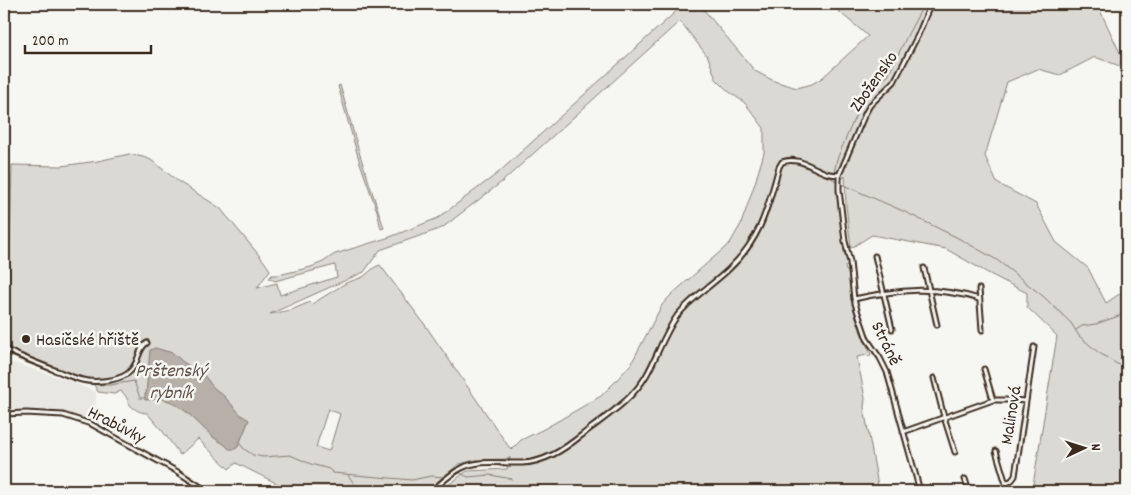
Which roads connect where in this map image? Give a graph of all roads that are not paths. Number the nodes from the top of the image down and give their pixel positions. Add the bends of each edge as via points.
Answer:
1 (932, 4) edge
2 (838, 174) junction
3 (875, 256) dead end
4 (924, 268) dead end
5 (979, 289) dead end
6 (929, 290) junction
7 (884, 292) junction
8 (854, 299) junction
9 (979, 299) junction
10 (937, 325) dead end
11 (892, 329) dead end
12 (982, 330) dead end
13 (147, 343) dead end
14 (1034, 347) dead end
15 (4, 349) edge
16 (984, 369) dead end
17 (934, 378) dead end
18 (993, 400) junction
19 (1026, 401) junction
20 (4, 414) edge
21 (944, 417) junction
22 (903, 432) junction
23 (996, 451) dead end
24 (955, 452) dead end
25 (965, 479) dead end
26 (1006, 484) junction
27 (207, 491) edge
28 (432, 491) edge
29 (920, 491) edge
30 (969, 491) edge
31 (1008, 491) edge

1 - 2 street, Zbožensko via 894,82 865,114
2 - 8 street, Stráně
2 - 28 street via 828,174 797,160 782,162 753,241 728,270 678,315 645,378 619,407 554,454 524,463 469,465 460,468
3 - 7 street
4 - 6 street
5 - 9 street
6 - 7 street
6 - 9 street
6 - 10 street
7 - 8 street
7 - 11 street
8 - 22 street, Stráně via 867,339 887,372
9 - 12 street
13 - 15 street via 129,372 109,381 83,380
14 - 19 street, Malinová
16 - 18 street
17 - 21 street
18 - 19 street
18 - 21 street
19 - 26 street, Malinová via 1015,476
20 - 27 street, Hrabůvky via 63,415 92,424
21 - 22 street
21 - 24 street
22 - 29 street, Stráně
23 - 26 street, Malinová
25 - 30 street
26 - 31 street, Malinová

